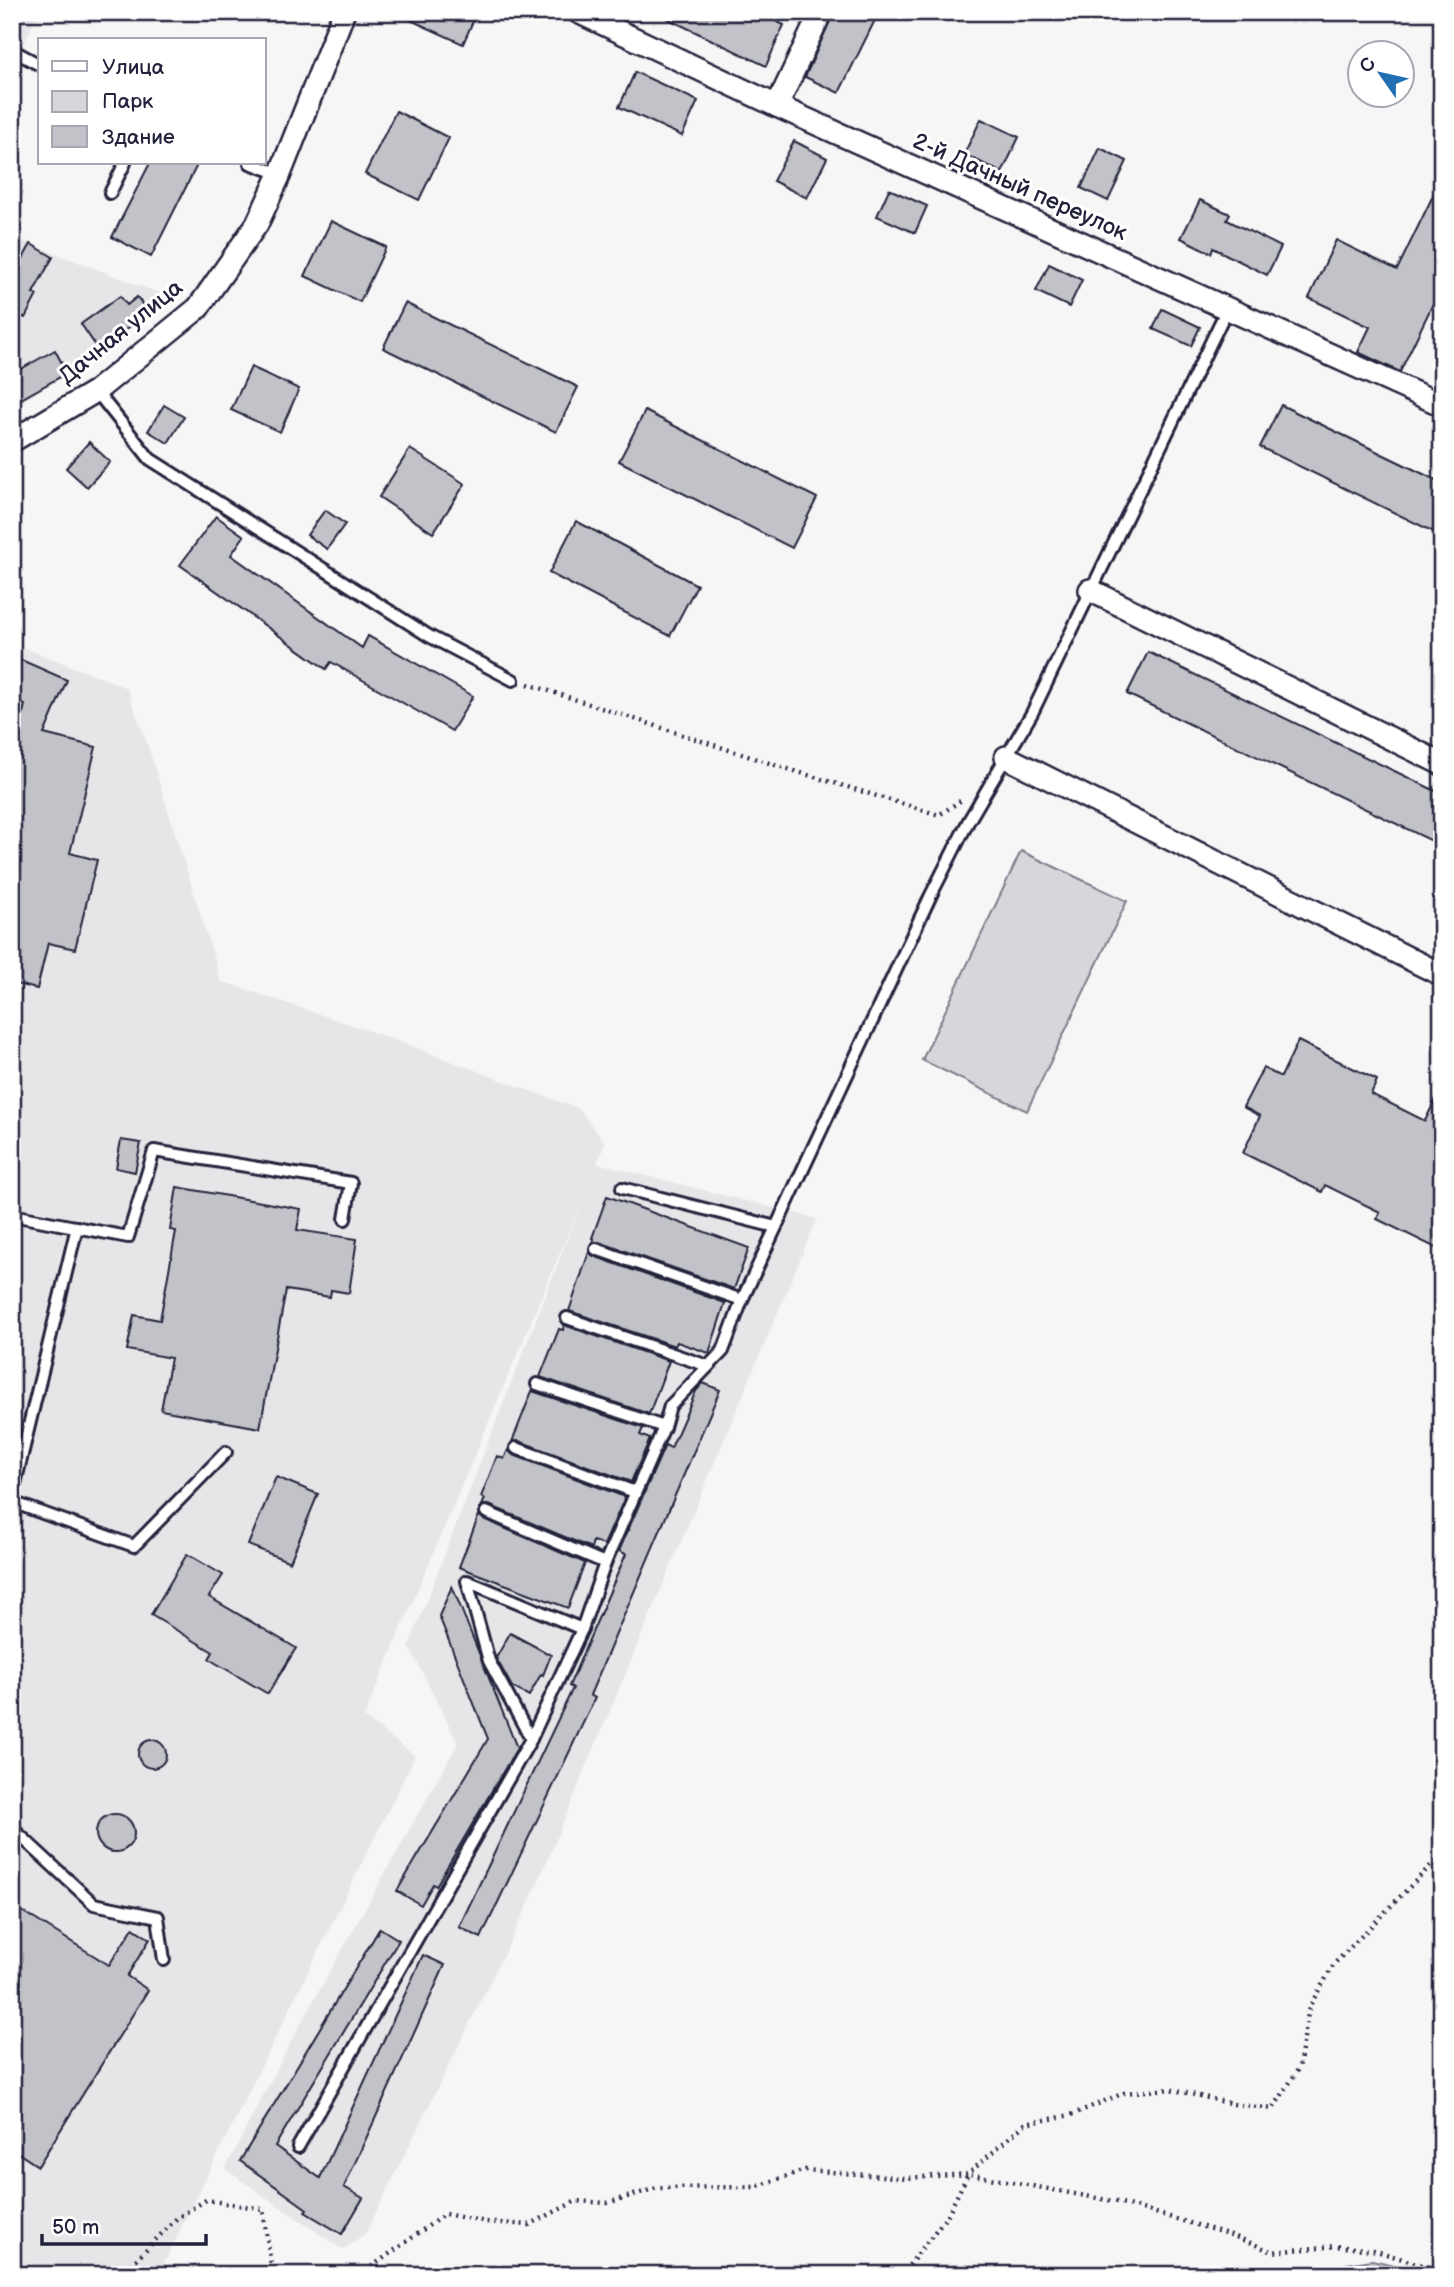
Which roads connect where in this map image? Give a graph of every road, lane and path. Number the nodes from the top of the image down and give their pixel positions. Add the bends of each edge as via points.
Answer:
1 (344, 12) edge
2 (578, 12) edge
3 (821, 12) edge
4 (12, 50) edge
5 (38, 64) edge
6 (778, 106) junction
7 (124, 164) edge
8 (253, 164) edge
9 (280, 174) junction
10 (110, 193) dead end
11 (1227, 309) junction
12 (96, 391) junction
13 (1442, 405) edge
14 (12, 441) edge
15 (1090, 590) junction
16 (513, 680) joint
17 (1006, 757) junction
18 (1442, 764) edge
19 (991, 782) junction
20 (1442, 975) edge
21 (622, 1188) dead end
22 (12, 1215) edge
23 (345, 1219) dead end
24 (77, 1227) junction
25 (776, 1227) junction
26 (596, 1250) dead end
27 (742, 1300) junction
28 (567, 1318) dead end
29 (708, 1366) junction
30 (537, 1384) dead end
31 (664, 1427) junction
32 (516, 1448) dead end
33 (226, 1452) dead end
34 (635, 1492) junction
35 (12, 1496) edge
36 (12, 1502) edge
37 (486, 1512) dead end
38 (605, 1563) junction
39 (582, 1629) junction
40 (531, 1739) junction
41 (12, 1828) edge
42 (1442, 1854) edge
43 (164, 1960) dead end
44 (299, 2147) dead end
45 (968, 2174) junction
46 (1442, 2271) edge
47 (121, 2275) edge
48 (274, 2275) edge
49 (360, 2275) edge
50 (899, 2275) edge

1 - 9 street, Дачная улица
2 - 6 street, 2-й Дачный переулок
3 - 6 street
4 - 5 lane
6 - 11 street, 2-й Дачный переулок
7 - 10 lane
8 - 9 lane
9 - 12 street, Дачная улица via 257,224 198,307
11 - 13 street, 2-й Дачный переулок
11 - 15 lane
12 - 14 street, Дачная улица
12 - 16 lane via 150,459 429,636
15 - 17 lane
15 - 18 street
16 - 19 path via 939,815
17 - 19 lane
17 - 20 street
19 - 25 lane via 930,897
21 - 25 lane
22 - 24 lane
23 - 24 lane via 351,1183 154,1151 128,1237
24 - 35 lane
25 - 27 lane
26 - 27 lane
27 - 29 lane via 723,1351
28 - 29 lane
29 - 31 lane via 670,1406
30 - 31 lane
31 - 34 lane
32 - 34 lane
33 - 36 lane via 134,1546
34 - 38 lane
37 - 38 lane
38 - 39 lane
39 - 40 lane
39 - 40 lane via 467,1581 489,1661
40 - 44 lane
41 - 43 lane via 94,1904 158,1917
42 - 45 path via 1335,1963 1309,2007 1299,2068 1273,2109 1170,2089 1124,2093 1071,2115 1025,2124
45 - 46 path via 1118,2202 1273,2252 1336,2246 1373,2250
45 - 49 path via 906,2178 805,2170 755,2187 657,2188 607,2203 576,2201 529,2224 445,2214
45 - 50 path via 947,2216
47 - 48 path via 177,2218 206,2200 263,2209

